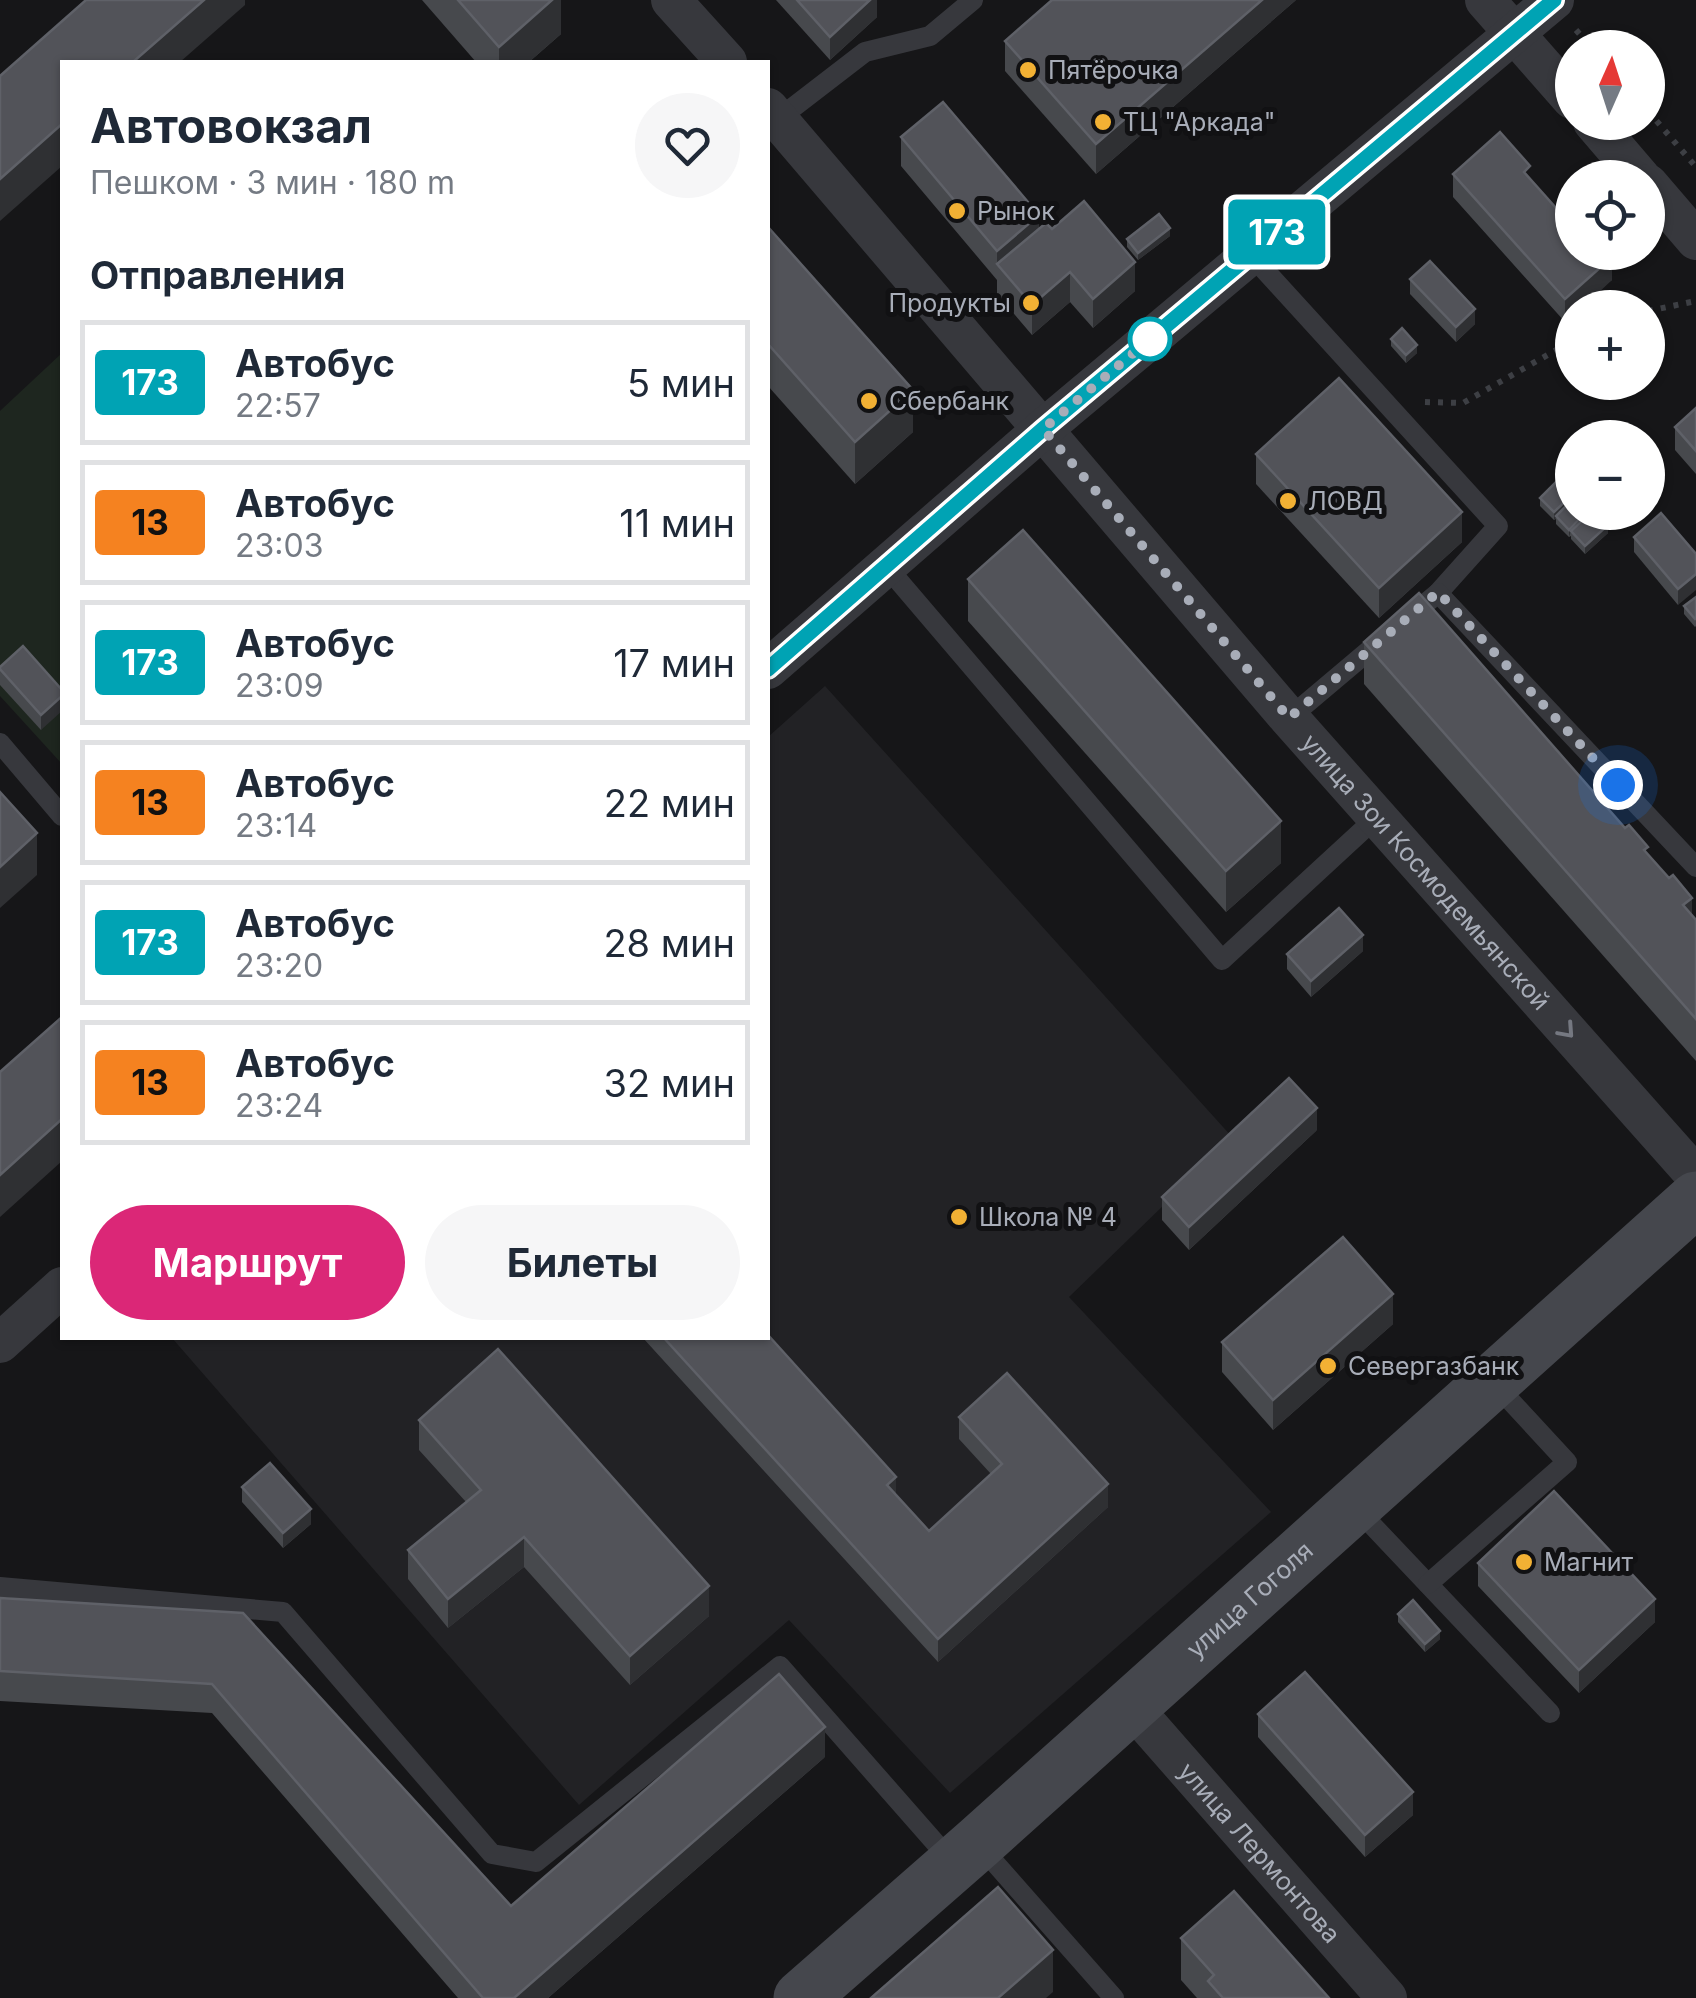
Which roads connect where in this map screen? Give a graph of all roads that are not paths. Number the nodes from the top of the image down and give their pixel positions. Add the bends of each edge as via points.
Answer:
1 (671, 0) edge
2 (973, 0) edge
3 (1486, 0) edge
4 (1554, 0) edge
5 (1516, 34) junction
6 (725, 60) edge
7 (1555, 79) edge
8 (773, 114) edge
9 (1609, 140) edge
10 (1626, 160) edge
11 (1665, 204) edge
12 (1696, 240) edge
13 (1250, 254) junction
14 (1043, 429) junction
15 (886, 566) junction
16 (1438, 592) junction
17 (770, 667) edge
18 (1289, 718) junction
19 (0, 743) edge
20 (60, 814) edge
21 (1377, 816) junction
22 (1696, 867) edge
23 (1696, 1176) edge
24 (1696, 1199) edge
25 (60, 1289) edge
26 (0, 1343) edge
27 (1493, 1381) junction
28 (1354, 1506) junction
29 (1428, 1584) junction
30 (0, 1587) edge
31 (1130, 1706) junction
32 (1550, 1713) dead end
33 (966, 1854) junction
34 (800, 1998) edge
35 (1114, 1998) edge
36 (1387, 1998) edge

1 - 6 street
2 - 8 lane via 930,36 864,52
3 - 5 street
4 - 5 street
5 - 7 street
5 - 13 street
8 - 14 street, улица Зои Космодемьянской
9 - 10 street
11 - 12 street
13 - 14 street
13 - 16 lane via 1498,526
14 - 15 street
14 - 18 street, улица Зои Космодемьянской
15 - 17 street
15 - 21 lane via 1222,960
16 - 18 lane
16 - 22 lane
18 - 21 street, улица Зои Космодемьянской
19 - 20 lane
21 -> 23 street, улица Зои Космодемьянской
24 - 27 main road, улица Гоголя
25 - 26 street
27 - 28 main road, улица Гоголя
27 - 29 lane via 1567,1462
28 - 29 lane
28 - 31 main road, улица Гоголя
29 - 32 lane
30 - 33 lane via 283,1612 492,1854 536,1862 780,1666
31 - 33 main road, улица Гоголя
31 - 36 street, улица Лермонтова
33 - 34 main road, улица Гоголя
33 - 35 lane

